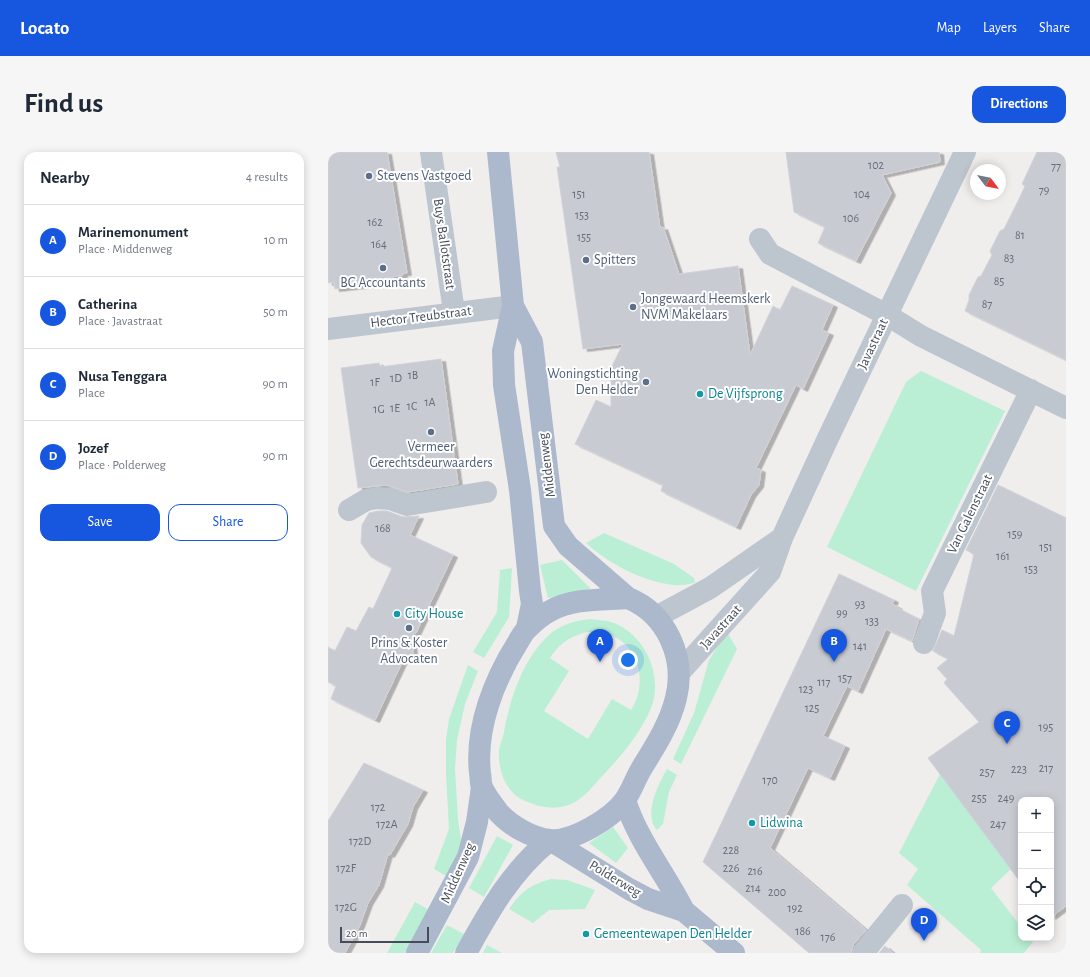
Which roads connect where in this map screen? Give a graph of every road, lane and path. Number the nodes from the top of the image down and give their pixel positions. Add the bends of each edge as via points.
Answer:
1 (430, 152) edge
2 (498, 152) edge
3 (965, 152) edge
4 (760, 239) dead end
5 (513, 306) junction
6 (454, 312) junction
7 (887, 315) junction
8 (328, 329) edge
9 (1031, 390) junction
10 (1066, 408) edge
11 (486, 492) dead end
12 (350, 510) dead end
13 (782, 538) junction
14 (628, 598) junction
15 (656, 617) junction
16 (526, 628) junction
17 (924, 643) dead end
18 (679, 673) junction
19 (482, 787) junction
20 (625, 800) junction
21 (550, 840) junction
22 (902, 905) dead end
23 (684, 911) junction
24 (418, 953) edge
25 (466, 953) edge
26 (734, 953) edge
27 (863, 953) edge

1 - 6 street, Buys Ballotstraat
2 - 5 main road, Middenweg
3 - 7 street, Javastraat
4 - 7 street via 770,254
5 - 6 street, Hector Treubstraat
5 - 14 main road, Middenweg via 532,342 554,526 568,546
5 - 16 main road, Middenweg via 503,351 504,385 520,490 532,604
6 - 8 street, Hector Treubstraat
7 - 9 street via 921,336
7 - 13 street, Javastraat
9 - 10 street
9 - 17 street, Van Galenstraat via 932,591 935,613
11 - 12 street via 407,505 377,498 366,500
13 - 15 street via 710,588
13 - 18 street, Javastraat via 770,572
14 - 15 main road, Middenweg
14 - 16 main road via 564,604 549,611
15 - 18 main road, Middenweg via 672,641
16 - 19 main road via 499,677 487,712 479,758
18 - 20 main road, Middenweg via 676,698 667,722
19 - 21 main road, Polderweg via 499,812 513,825
19 - 24 main road, Middenweg via 468,857
20 - 21 main road via 595,825 565,838
20 - 23 main road, Polderweg via 636,829
21 - 23 main road, Polderweg via 629,889 648,899
21 - 25 main road via 532,854 510,880
22 - 27 street
23 - 26 main road, Polderweg

